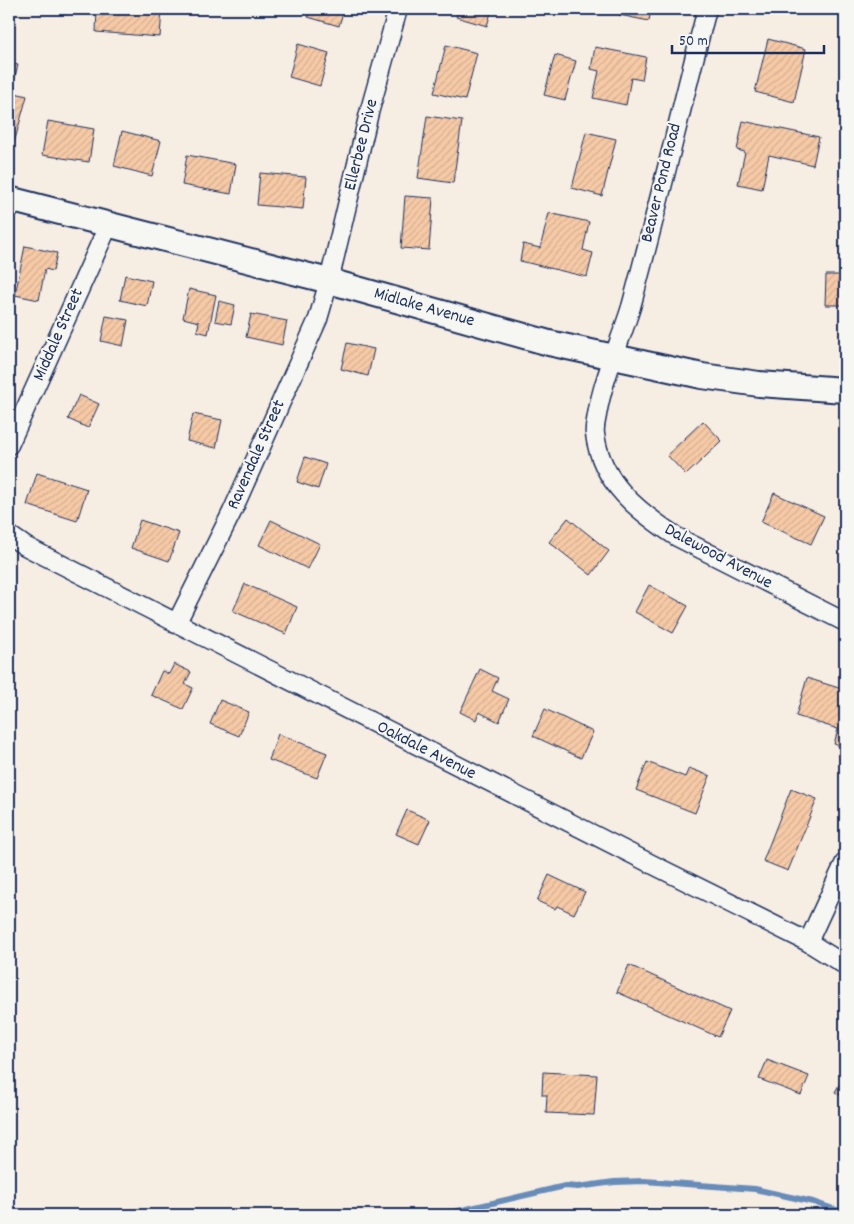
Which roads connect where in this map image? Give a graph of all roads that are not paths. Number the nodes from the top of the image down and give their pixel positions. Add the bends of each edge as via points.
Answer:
1 (398, 9) edge
2 (707, 9) edge
3 (9, 199) edge
4 (109, 224) junction
5 (329, 281) junction
6 (614, 357) junction
7 (845, 390) edge
8 (9, 445) edge
9 (9, 535) edge
10 (845, 622) edge
11 (176, 624) junction
12 (845, 862) edge
13 (808, 942) junction
14 (845, 965) edge

1 - 5 street, Ellerbee Drive via 369,113
2 - 6 street, Beaver Pond Road via 630,309
3 - 4 street, Midlake Avenue
4 - 5 street, Midlake Avenue
4 - 8 street, Middale Street
5 - 6 street, Midlake Avenue via 549,343
5 - 11 street, Ravendale Street via 318,319 232,512
6 - 7 street, Midlake Avenue via 759,384
6 - 10 street, Dalewood Avenue via 600,395 595,432 606,473 621,492 654,522 677,537
9 - 11 street, Oakdale Avenue
11 - 13 street, Oakdale Avenue
12 - 13 street
13 - 14 street, Oakdale Avenue

